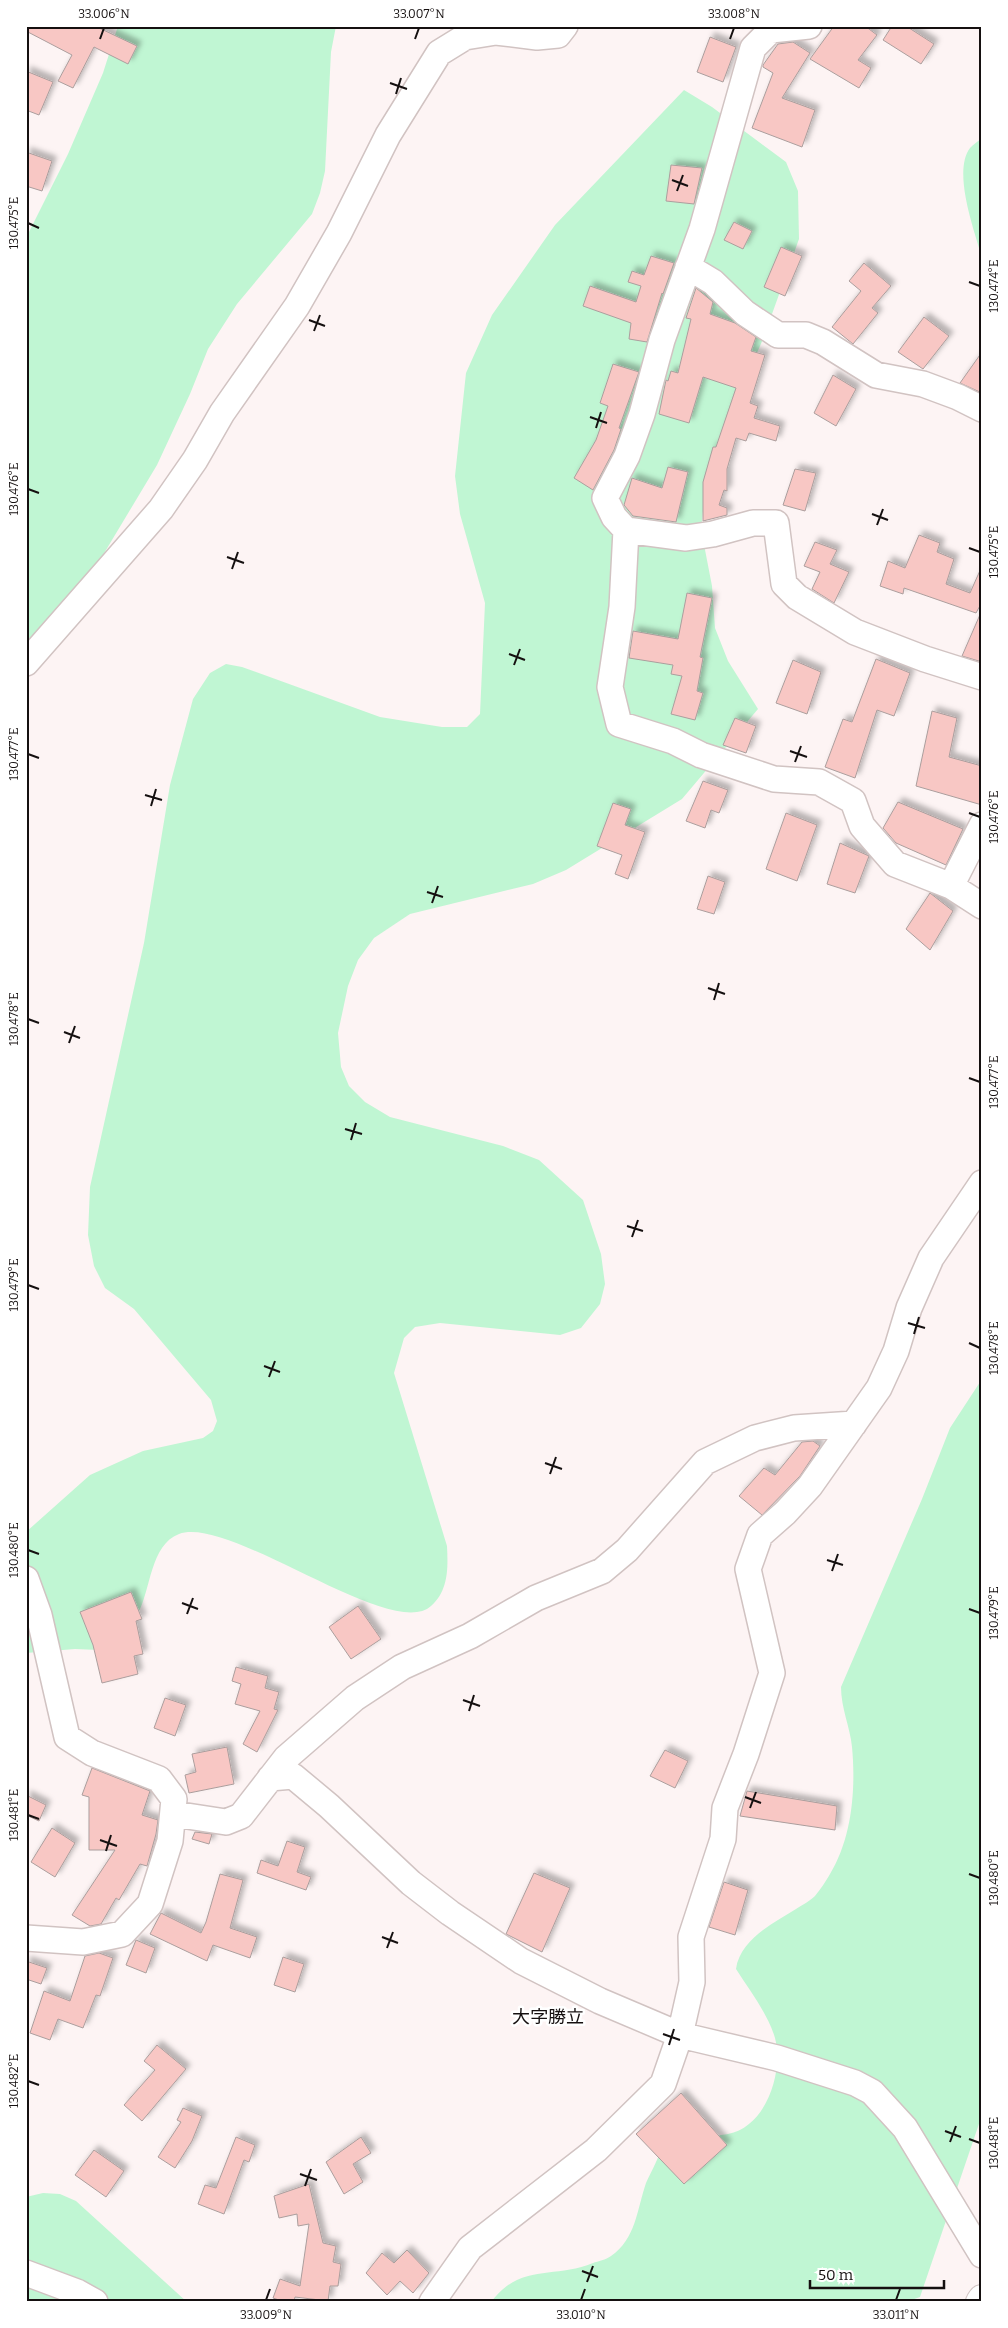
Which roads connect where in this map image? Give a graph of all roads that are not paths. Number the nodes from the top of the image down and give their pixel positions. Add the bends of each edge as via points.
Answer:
1 (565, 26) edge
2 (809, 26) edge
3 (688, 266) junction
4 (982, 409) edge
5 (626, 530) junction
6 (26, 663) edge
7 (982, 677) edge
8 (982, 825) edge
9 (951, 886) junction
10 (982, 906) edge
11 (982, 1183) edge
12 (854, 1424) junction
13 (26, 1579) edge
14 (270, 1778) junction
15 (174, 1814) junction
16 (26, 1938) edge
17 (680, 2035) junction
18 (982, 2255) edge
19 (26, 2273) edge
20 (95, 2302) edge
21 (432, 2302) edge

1 - 6 street via 558,35 551,36 496,32 465,37 440,53 388,135 339,233 297,306 222,413 162,509
2 - 3 street via 771,30 753,48 702,230
3 - 4 street via 713,282 745,313 778,335 806,335 824,342 876,375 923,384
3 - 5 street via 630,448 605,498 614,517
5 - 7 street via 686,538 753,523 776,523 784,584 797,597 855,632
5 - 9 street via 622,607 610,687 619,724 774,779 819,782 853,801 862,826 895,864
8 - 9 street
9 - 10 street
11 - 12 street via 931,1258 879,1388
12 - 14 street via 794,1428 754,1438 705,1462 627,1550 602,1571 536,1598 470,1636 402,1668 335,1714 286,1758
12 - 17 street via 810,1486 760,1535 748,1569 772,1673 725,1808 723,1838 691,1937 692,1982
13 - 15 street via 39,1615 67,1737 92,1753 159,1779 174,1799
14 - 15 street via 240,1816 226,1822
14 - 17 street via 293,1776 411,1883 521,1961 600,2001
15 - 16 street via 170,1842 150,1904 122,1934 83,1942
17 - 18 street via 777,2058 855,2083 872,2092 905,2128
17 - 21 street via 658,2090 596,2150 470,2248
19 - 20 street

